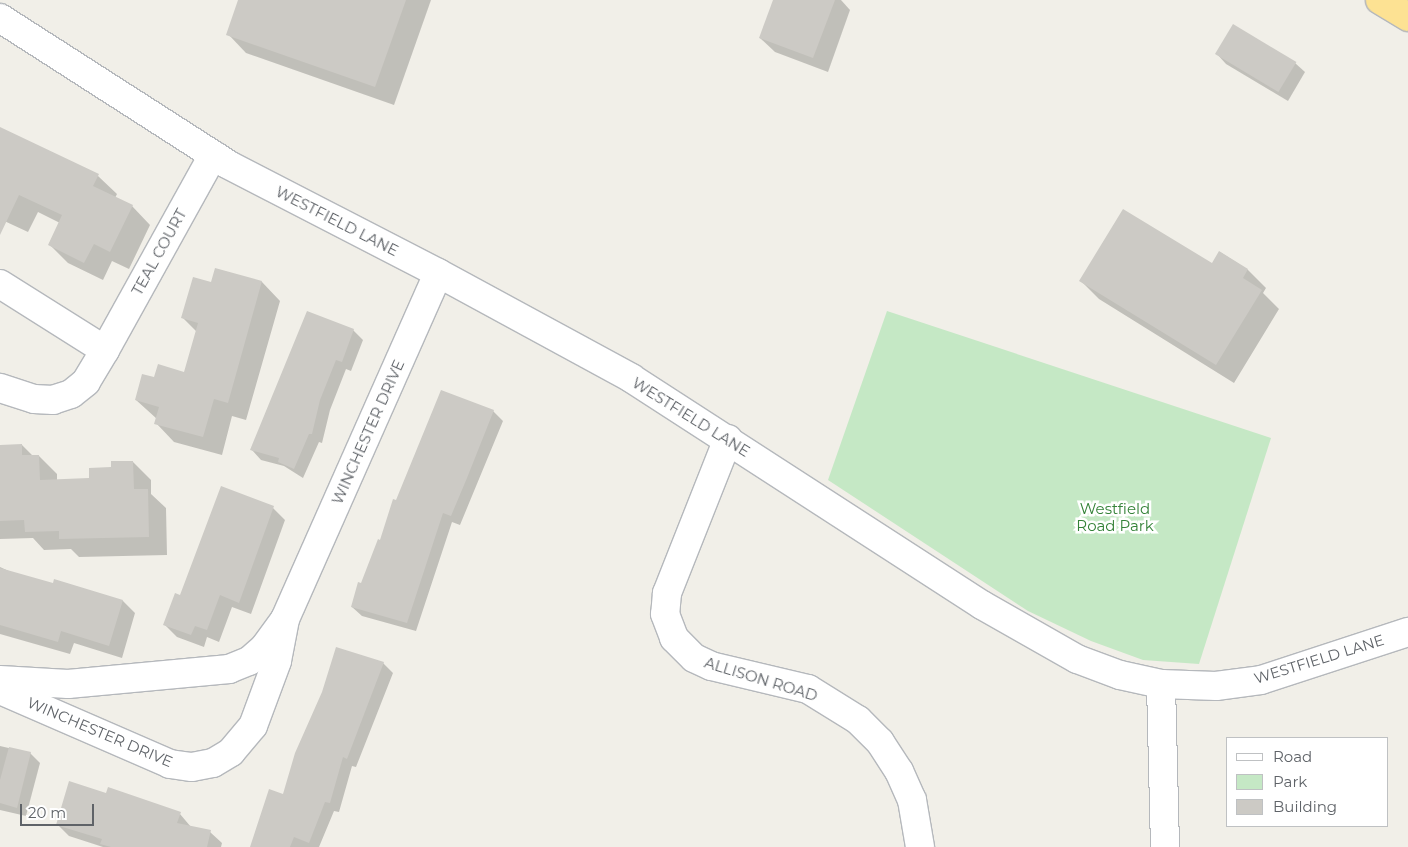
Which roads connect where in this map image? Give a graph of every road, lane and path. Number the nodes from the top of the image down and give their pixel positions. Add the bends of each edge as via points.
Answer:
1 (1380, 0) edge
2 (1408, 17) edge
3 (0, 18) edge
4 (213, 155) junction
5 (438, 273) junction
6 (0, 284) edge
7 (105, 350) junction
8 (0, 388) edge
9 (728, 439) junction
10 (285, 619) junction
11 (1408, 632) edge
12 (0, 680) edge
13 (1161, 684) junction
14 (0, 690) edge
15 (920, 847) edge
16 (1164, 847) edge

1 - 2 highway
3 - 4 street, WESTFIELD LANE
4 - 5 street, WESTFIELD LANE
4 - 7 street, TEAL COURT
5 - 9 street, WESTFIELD LANE via 631,378
5 - 10 street, WINCHESTER DRIVE
6 - 7 street
7 - 8 street, TEAL COURT via 86,382 71,394 53,400 34,399
9 - 13 street, WESTFIELD LANE via 982,605 1061,651 1120,675
9 - 15 street, ALLISON ROAD via 667,593 665,614 674,638 694,658 711,666 808,689 858,720 880,742 899,771 912,800
10 - 12 street, WINCHESTER DRIVE via 264,648 249,661 230,669 68,684
10 - 14 street, WINCHESTER DRIVE via 277,661 253,726 231,752 213,762 192,767 170,764
11 - 13 street, WESTFIELD LANE via 1261,680 1216,686
13 - 16 street

